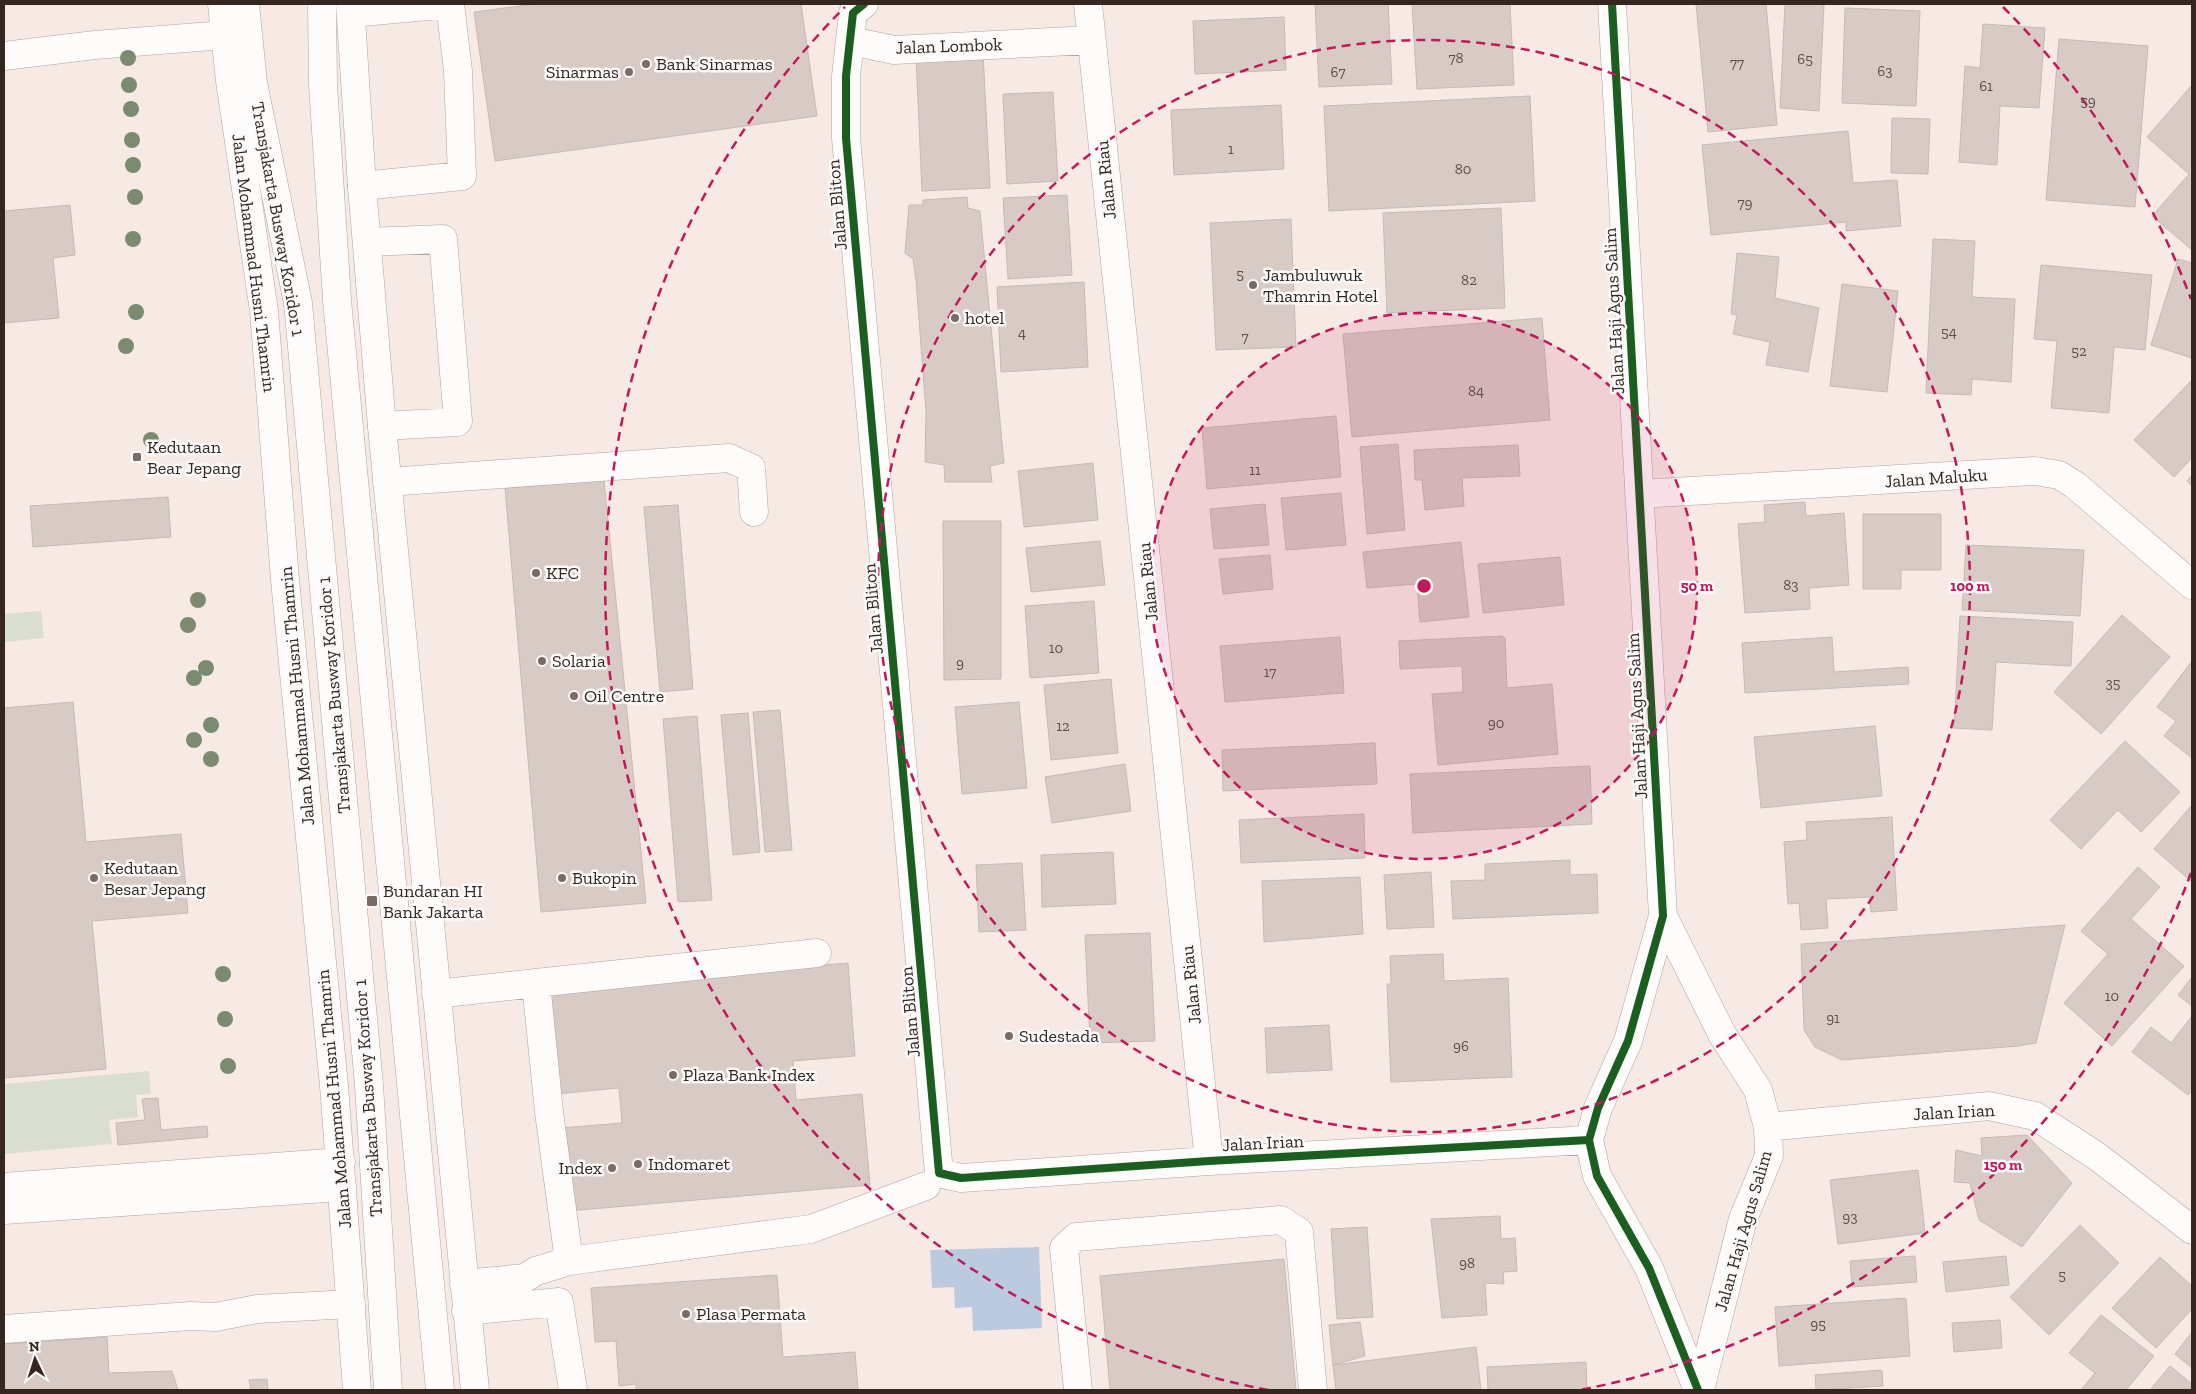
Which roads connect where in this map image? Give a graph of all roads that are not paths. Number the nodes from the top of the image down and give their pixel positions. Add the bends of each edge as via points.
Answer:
1 (222, 4) edge
2 (245, 4) edge
3 (322, 4) edge
4 (450, 4) edge
5 (864, 4) edge
6 (1088, 4) edge
7 (1612, 4) edge
8 (350, 9) edge
9 (225, 35) junction
10 (1091, 40) junction
11 (851, 41) junction
12 (4, 56) edge
13 (362, 186) junction
14 (366, 242) junction
15 (382, 426) junction
16 (387, 482) junction
17 (1639, 494) junction
18 (754, 512) dead end
19 (2192, 584) edge
20 (1663, 916) junction
21 (817, 953) dead end
22 (536, 983) junction
23 (436, 994) junction
24 (1768, 1127) junction
25 (1589, 1140) junction
26 (1209, 1161) junction
27 (342, 1175) junction
28 (932, 1179) junction
29 (4, 1187) edge
30 (4, 1210) edge
31 (2192, 1230) edge
32 (569, 1261) junction
33 (464, 1284) junction
34 (351, 1304) junction
35 (466, 1311) junction
36 (4, 1329) edge
37 (358, 1390) edge
38 (388, 1390) edge
39 (440, 1390) edge
40 (475, 1390) edge
41 (573, 1390) edge
42 (1078, 1390) edge
43 (1313, 1390) edge
44 (1699, 1390) edge

1 - 9 street, Jalan Mohammad Husni Thamrin
2 - 38 street, Transjakarta Busway Koridor 1 via 253,83 298,304 369,1085
3 - 39 street via 323,84 337,300
4 - 8 street
4 - 13 street via 458,71 462,176
5 - 11 street via 853,14
6 - 10 street, Jalan Riau
7 - 17 street, Jalan Haji Agus Salim
8 - 13 street
9 - 12 street
9 - 27 street, Jalan Mohammad Husni Thamrin via 264,311 285,580
10 - 11 street, Jalan Lombok via 894,50
10 - 26 street, Jalan Riau
11 - 28 street, Jalan Bliton via 846,76 846,138
13 - 14 street
14 - 15 street
14 - 15 street via 443,239 458,420
15 - 16 street
16 - 18 street via 729,458 751,468
16 - 23 street
17 - 19 street, Jalan Maluku via 2035,471 2059,475 2075,485
17 - 20 street, Jalan Haji Agus Salim
20 - 24 street, Jalan Haji Agus Salim via 1722,1034 1758,1090
20 - 25 street, Jalan Haji Agus Salim via 1628,1041 1598,1108
21 - 22 street
22 - 23 street
22 - 32 street via 548,1112
23 - 33 street
24 - 31 street, Jalan Irian via 1989,1106 2035,1116 2098,1157
24 - 44 street, Jalan Haji Agus Salim via 1768,1156 1743,1219
25 - 26 street, Jalan Irian
25 - 44 street, Jalan Haji Agus Salim via 1597,1176 1649,1268
26 - 28 street, Jalan Irian
27 - 29 street
27 - 30 street
27 - 34 street, Jalan Mohammad Husni Thamrin
28 - 32 street via 810,1229
32 - 33 street via 536,1271 525,1278
33 - 35 street
34 - 36 street via 257,1309 216,1317
34 - 37 street, Jalan Mohammad Husni Thamrin
35 - 40 street
35 - 41 street via 559,1302
42 - 43 street via 1064,1248 1076,1238 1281,1220 1299,1232

